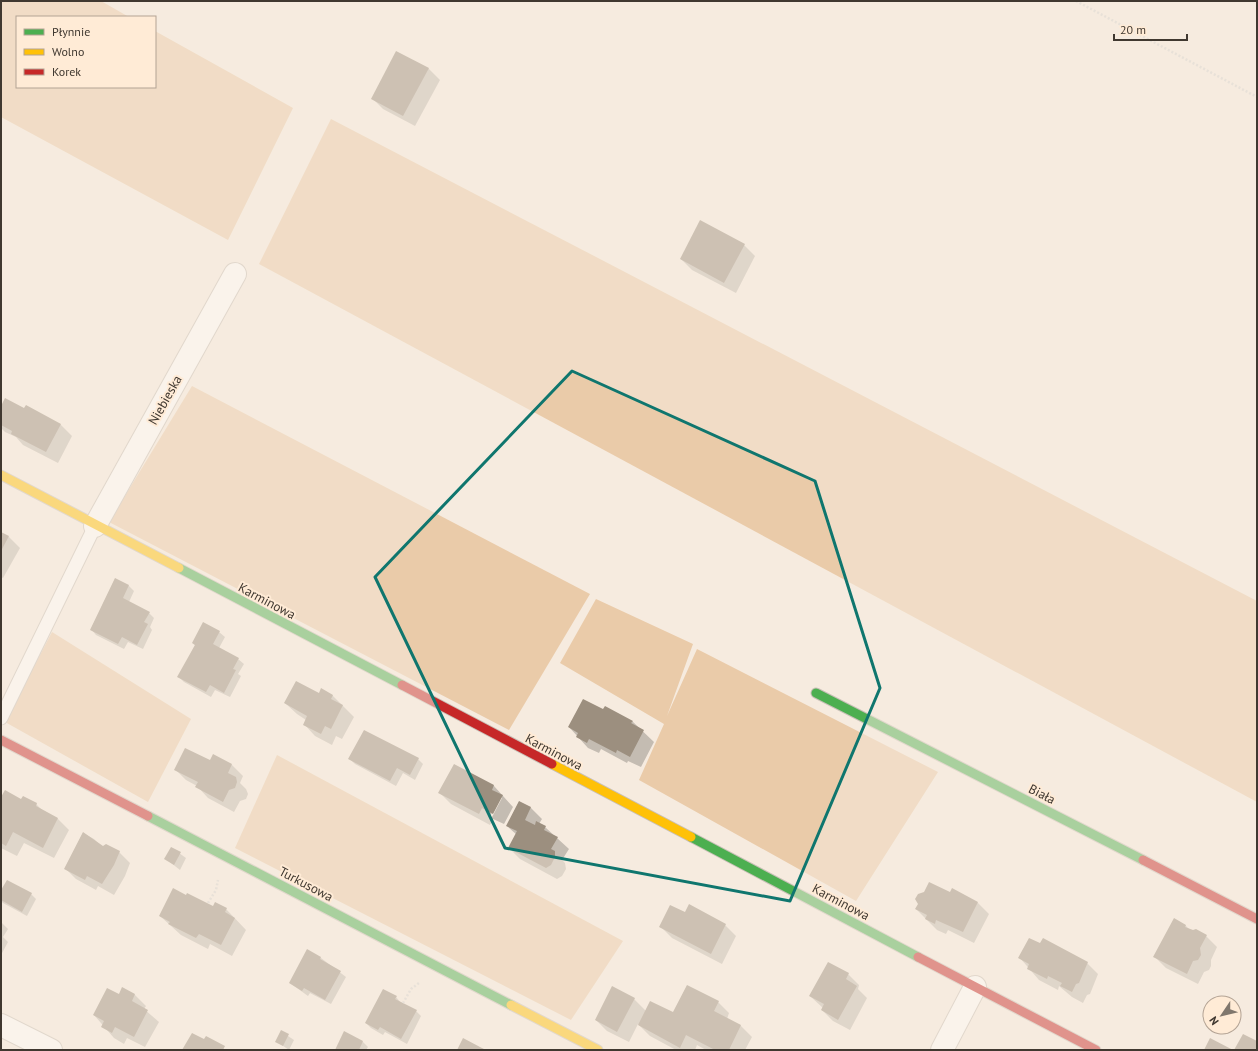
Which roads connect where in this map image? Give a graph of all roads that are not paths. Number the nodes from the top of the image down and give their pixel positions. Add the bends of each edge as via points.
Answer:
1 (235, 274) dead end
2 (1, 475) edge
3 (95, 526) junction
4 (816, 692) dead end
5 (1, 718) edge
6 (1, 740) edge
7 (1257, 919) edge
8 (975, 987) junction
9 (1, 1024) edge
10 (52, 1050) edge
11 (598, 1050) edge
12 (942, 1050) edge
13 (1096, 1050) edge

1 - 3 street, Niebieska
2 - 3 street, Karminowa
3 - 5 lane
3 - 8 street, Karminowa
4 - 7 street, Biała
6 - 11 street, Turkusowa
8 - 12 street
8 - 13 street, Karminowa
9 - 10 street

